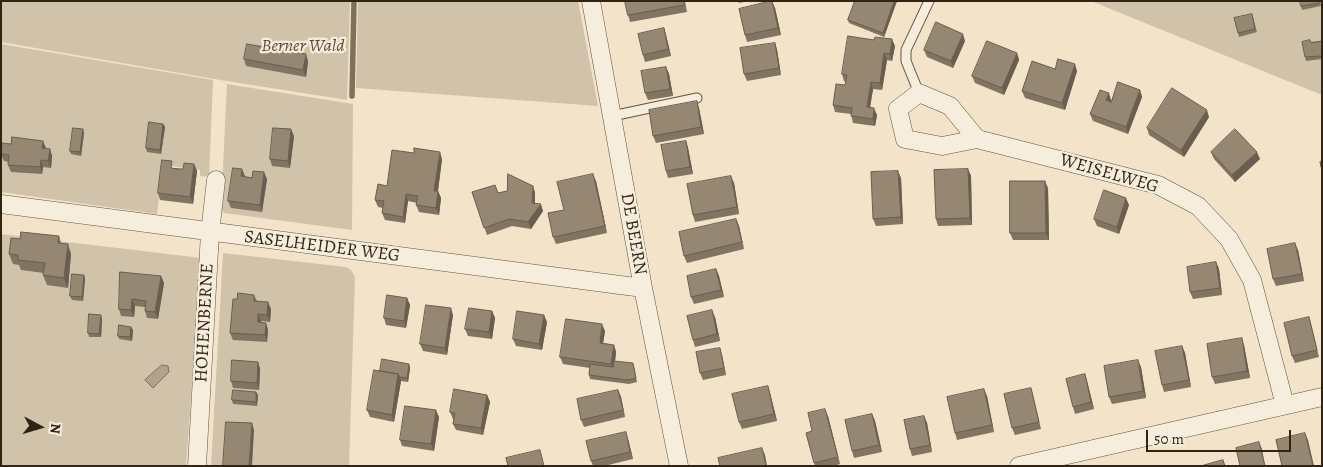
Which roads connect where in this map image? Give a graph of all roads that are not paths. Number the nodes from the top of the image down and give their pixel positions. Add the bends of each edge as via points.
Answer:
1 (591, 1) edge
2 (929, 1) edge
3 (920, 93) junction
4 (697, 98) dead end
5 (612, 116) junction
6 (977, 139) junction
7 (216, 180) dead end
8 (1, 204) edge
9 (210, 233) junction
10 (643, 288) junction
11 (1322, 398) edge
12 (1285, 405) junction
13 (197, 466) edge
14 (679, 466) edge
15 (1019, 466) edge

1 - 5 street, DE BEERN
2 - 3 lane via 906,50 906,61
3 - 6 street via 950,106
3 - 6 street, WEISELWEG via 898,109 904,139 942,146
4 - 5 lane
5 - 10 street, DE BEERN
6 - 12 street, WEISELWEG via 1158,185 1198,206 1229,239 1252,280
7 - 9 street, HOHENBERNE
8 - 9 street, SASELHEIDER WEG
9 - 10 street, SASELHEIDER WEG
9 - 13 street, HOHENBERNE
10 - 14 street, DE BEERN
11 - 12 street
12 - 15 street

